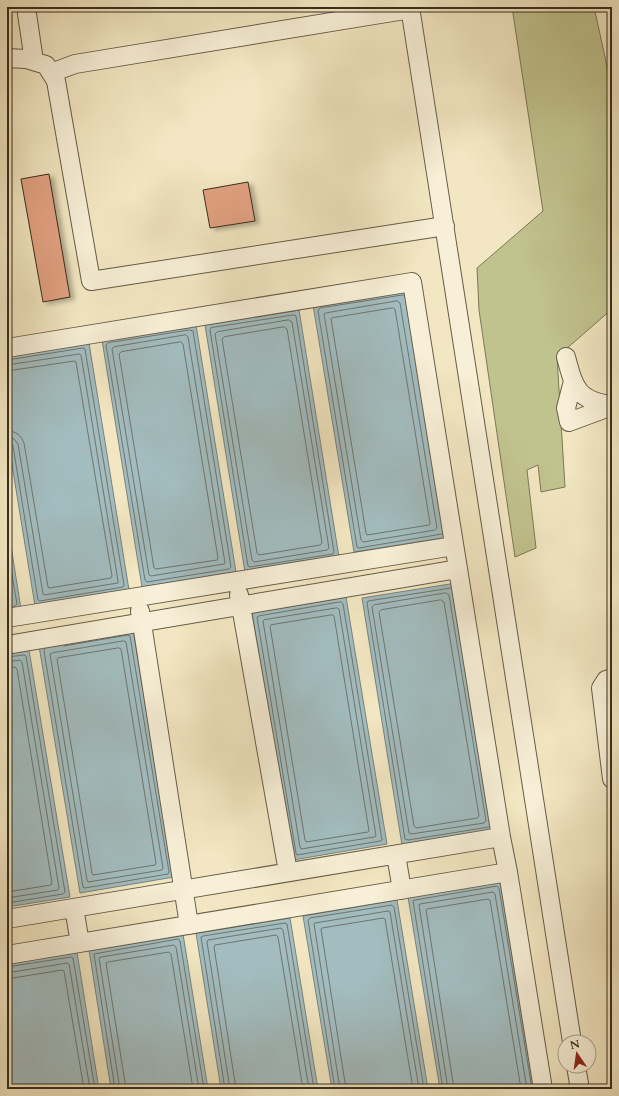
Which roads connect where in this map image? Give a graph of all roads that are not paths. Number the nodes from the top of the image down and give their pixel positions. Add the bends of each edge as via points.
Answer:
1 (26, 7) edge
2 (411, 8) edge
3 (7, 58) edge
4 (34, 61) junction
5 (51, 73) junction
6 (445, 226) junction
7 (7, 348) edge
8 (566, 357) dead end
9 (573, 382) junction
10 (612, 405) edge
11 (454, 546) junction
12 (349, 563) junction
13 (458, 569) junction
14 (236, 581) junction
15 (352, 587) junction
16 (138, 597) junction
17 (241, 606) junction
18 (10, 618) edge
19 (142, 623) junction
20 (12, 644) edge
21 (612, 678) edge
22 (612, 779) edge
23 (501, 837) junction
24 (396, 855) junction
25 (288, 872) junction
26 (508, 872) junction
27 (183, 890) junction
28 (402, 890) junction
29 (74, 908) junction
30 (7, 919) edge
31 (189, 925) junction
32 (80, 943) junction
33 (7, 955) edge
34 (571, 1034) edge
35 (577, 1074) edge
36 (543, 1089) edge
37 (580, 1089) edge

1 - 4 street
2 - 5 street via 75,64
2 - 6 street
3 - 4 street via 26,58
4 - 5 street via 46,65
5 - 6 street via 56,81 91,281
6 - 34 street
7 - 11 street via 412,282
8 - 9 street
9 - 10 street via 582,395
9 - 10 street via 566,408 569,422
11 - 12 street
11 - 13 street
12 - 14 street
12 - 15 street
13 - 15 street
13 - 23 street
14 - 16 street
14 - 17 street
15 - 17 street
16 - 18 street
16 - 19 street
17 - 19 street
17 - 25 street
18 - 20 street
19 - 20 street
19 - 27 street
21 - 22 street via 606,680 601,688
23 - 24 street
23 - 26 street
24 - 25 street
24 - 28 street
25 - 27 street
26 - 28 street
26 - 36 street
27 - 29 street
27 - 31 street
28 - 31 street
29 - 30 street
29 - 32 street
31 - 32 street
32 - 33 street
35 - 37 street

